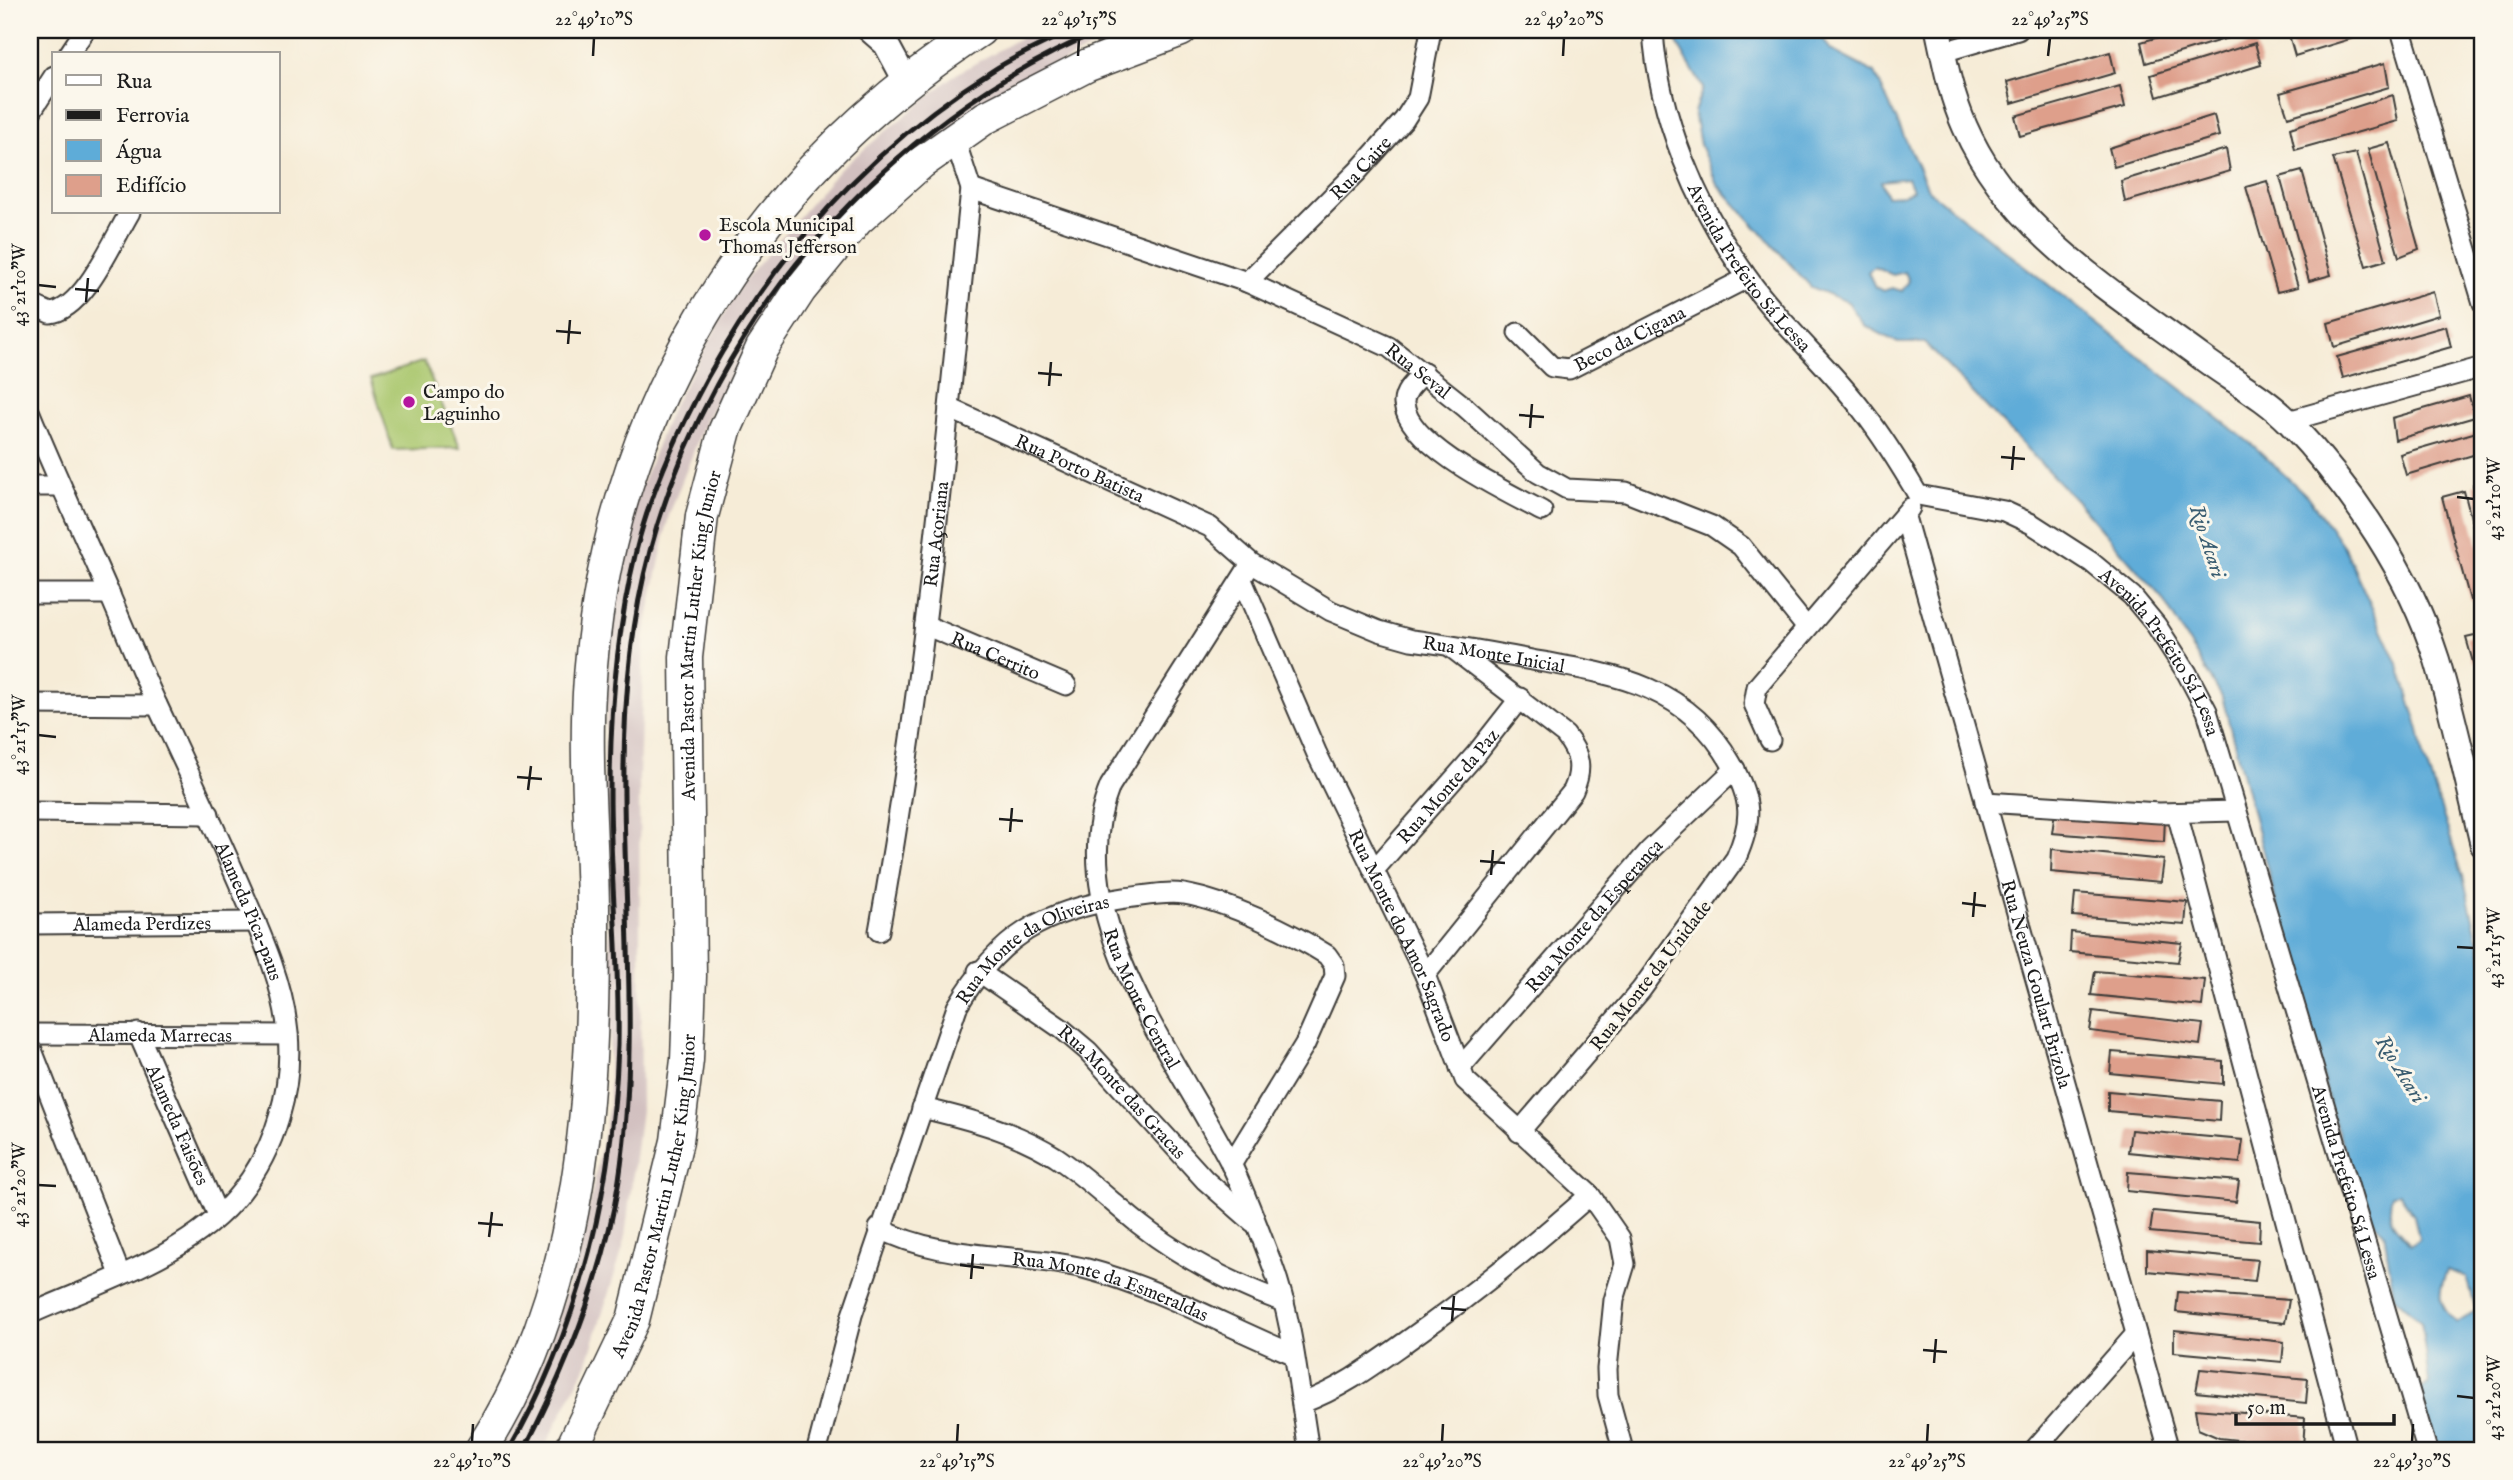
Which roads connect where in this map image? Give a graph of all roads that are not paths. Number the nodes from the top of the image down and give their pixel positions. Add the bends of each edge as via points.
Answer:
1 (85, 30) edge
2 (870, 30) edge
3 (980, 30) edge
4 (1181, 30) edge
5 (1431, 30) edge
6 (1653, 30) edge
7 (2018, 30) edge
8 (2401, 30) edge
9 (1940, 41) edge
10 (69, 52) edge
11 (52, 79) edge
12 (907, 83) junction
13 (30, 113) edge
14 (954, 137) junction
15 (971, 189) junction
16 (129, 214) edge
17 (1747, 278) junction
18 (1247, 282) junction
19 (2483, 303) edge
20 (30, 304) edge
21 (1518, 333) dead end
22 (2483, 367) edge
23 (1424, 373) junction
24 (949, 408) junction
25 (30, 413) edge
26 (2288, 421) junction
27 (30, 486) edge
28 (60, 486) junction
29 (1918, 495) junction
30 (1542, 511) dead end
31 (1905, 517) junction
32 (1210, 527) joint
33 (1247, 571) junction
34 (30, 594) edge
35 (110, 594) junction
36 (925, 625) junction
37 (1807, 628) junction
38 (1447, 645) junction
39 (1066, 685) dead end
40 (1520, 698) junction
41 (30, 704) edge
42 (157, 705) junction
43 (1770, 740) dead end
44 (1735, 769) junction
45 (1749, 802) joint
46 (1985, 802) junction
47 (2236, 811) junction
48 (30, 812) edge
49 (2177, 813) junction
50 (209, 814) junction
51 (2483, 845) edge
52 (1374, 870) junction
53 (1104, 901) junction
54 (256, 922) junction
55 (30, 924) edge
56 (879, 931) dead end
57 (978, 971) junction
58 (1425, 975) junction
59 (138, 1033) junction
60 (30, 1034) edge
61 (288, 1035) junction
62 (30, 1045) edge
63 (1460, 1068) junction
64 (922, 1108) junction
65 (1519, 1132) junction
66 (1231, 1165) junction
67 (1590, 1195) junction
68 (218, 1215) junction
69 (1256, 1225) junction
70 (880, 1228) junction
71 (120, 1274) junction
72 (1284, 1302) junction
73 (30, 1314) edge
74 (2135, 1335) junction
75 (1293, 1354) junction
76 (1302, 1403) junction
77 (481, 1450) edge
78 (571, 1450) edge
79 (817, 1450) edge
80 (1309, 1450) edge
81 (1623, 1450) edge
82 (2034, 1450) edge
83 (2169, 1450) edge
84 (2347, 1450) edge
85 (2427, 1450) edge

1 - 10 street
2 - 12 street via 886,44
3 - 12 main road
4 - 14 main road, Avenida Pastor Martin Luther King Junior via 1088,65
5 - 18 street, Rua Caire via 1418,98 1404,120
6 - 17 street, Avenida Prefeito Sá Lessa via 1663,95 1683,156 1712,219
7 - 9 street
8 - 19 street
9 - 26 street via 1965,128 1995,179 2037,230 2107,288
11 - 13 street
12 - 77 main road via 782,203 730,269 681,352 646,427 611,534 588,694 592,1025 584,1149 559,1271 542,1323 519,1381
14 - 15 street, Rua Açoriana
14 - 78 main road, Avenida Pastor Martin Luther King Junior via 857,220 800,290 762,348 725,429 702,516 686,657 690,976 687,1060 677,1141 633,1321
15 - 18 street, Rua Seval
15 - 24 street, Rua Açoriana
16 - 20 street via 71,306 50,313
17 - 21 street, Beco da Cigana via 1569,369 1552,366
17 - 29 street, Avenida Prefeito Sá Lessa via 1862,410
18 - 23 street, Rua Seval via 1389,347
22 - 26 street
23 - 30 street via 1405,396 1412,424 1479,478
23 - 37 street, Rua Seval via 1538,473 1567,489 1626,492 1712,526 1741,546
24 - 32 street, Rua Porto Batista
24 - 36 street, Rua Açoriana
25 - 28 street, Alameda Pica-paus
26 - 51 street via 2359,505 2392,558 2436,658
27 - 28 street
28 - 35 street, Alameda Pica-paus
29 - 31 street
29 - 47 street, Avenida Prefeito Sá Lessa via 2013,515 2091,562 2132,596 2188,673 2207,711
31 - 37 street
31 - 46 street, Rua Neuza Goulart Brizola
32 - 33 street, Rua Monte Inicial
33 - 38 street, Rua Monte Inicial via 1379,631
33 - 52 street, Rua Monte do Amor Sagrado via 1317,754
33 - 53 street, Rua Monte Central via 1110,786 1099,811
34 - 35 street
35 - 42 street, Alameda Pica-paus
36 - 39 street, Rua Cerrito
36 - 56 street, Rua Açoriana
37 - 43 street via 1755,692 1754,704
38 - 40 street
38 - 44 street, Rua Monte Inicial via 1609,673 1653,688 1701,722
40 - 52 street, Rua Monte da Paz
40 - 58 street via 1575,748 1578,780 1539,836
41 - 42 street
42 - 50 street, Alameda Pica-paus
44 - 45 street, Rua Monte Inicial
44 - 63 street, Rua Monte da Esperança via 1649,851
45 - 65 street, Rua Monte da Unidade via 1747,834 1720,885 1641,990
46 - 49 street
46 - 74 street, Rua Neuza Goulart Brizola
47 - 49 street
47 - 85 street, Avenida Prefeito Sá Lessa
48 - 50 street
49 - 84 street
50 - 54 street, Alameda Pica-paus
52 - 58 street, Rua Monte do Amor Sagrado
53 - 57 street, Rua Monte da Oliveiras via 1037,925 1008,942
53 - 66 street, Rua Monte Central via 1125,969 1151,1026
53 - 66 street, Rua Monte da Oliveiras via 1170,894 1211,902 1317,948 1334,964 1335,976 1304,1045
54 - 55 street, Alameda Perdizes
54 - 61 street, Alameda Pica-paus via 275,974
57 - 64 street, Rua Monte da Oliveiras via 957,1007
57 - 69 street, Rua Monte das Gracas via 1088,1051 1159,1132
58 - 63 street, Rua Monte do Amor Sagrado
59 - 60 street, Alameda Marrecas
59 - 61 street, Alameda Marrecas
59 - 68 street, Alameda Faisões
61 - 68 street, Alameda Pica-paus via 277,1126 264,1157 240,1193
62 - 71 street
63 - 65 street, Rua Monte do Amor Sagrado via 1465,1080
64 - 70 street, Rua Monte da Oliveiras
64 - 72 street via 1011,1133 1056,1157 1183,1254
65 - 67 street, Rua Monte do Amor Sagrado
66 - 69 street, Rua Monte Central
67 - 76 street via 1430,1324 1333,1392
67 - 81 street, Rua Monte do Amor Sagrado via 1624,1249 1625,1264 1607,1344 1608,1395
68 - 71 street, Alameda Pica-paus via 192,1237
69 - 72 street, Rua Monte Central
70 - 75 street, Rua Monte da Esmeraldas via 926,1247 1063,1265 1122,1280
70 - 79 street, Rua Monte da Oliveiras
71 - 73 street, Alameda Pica-paus
72 - 75 street, Rua Monte Central
74 - 82 street
74 - 83 street, Rua Neuza Goulart Brizola
75 - 76 street, Rua Monte Central
76 - 80 street, Rua Monte Central

